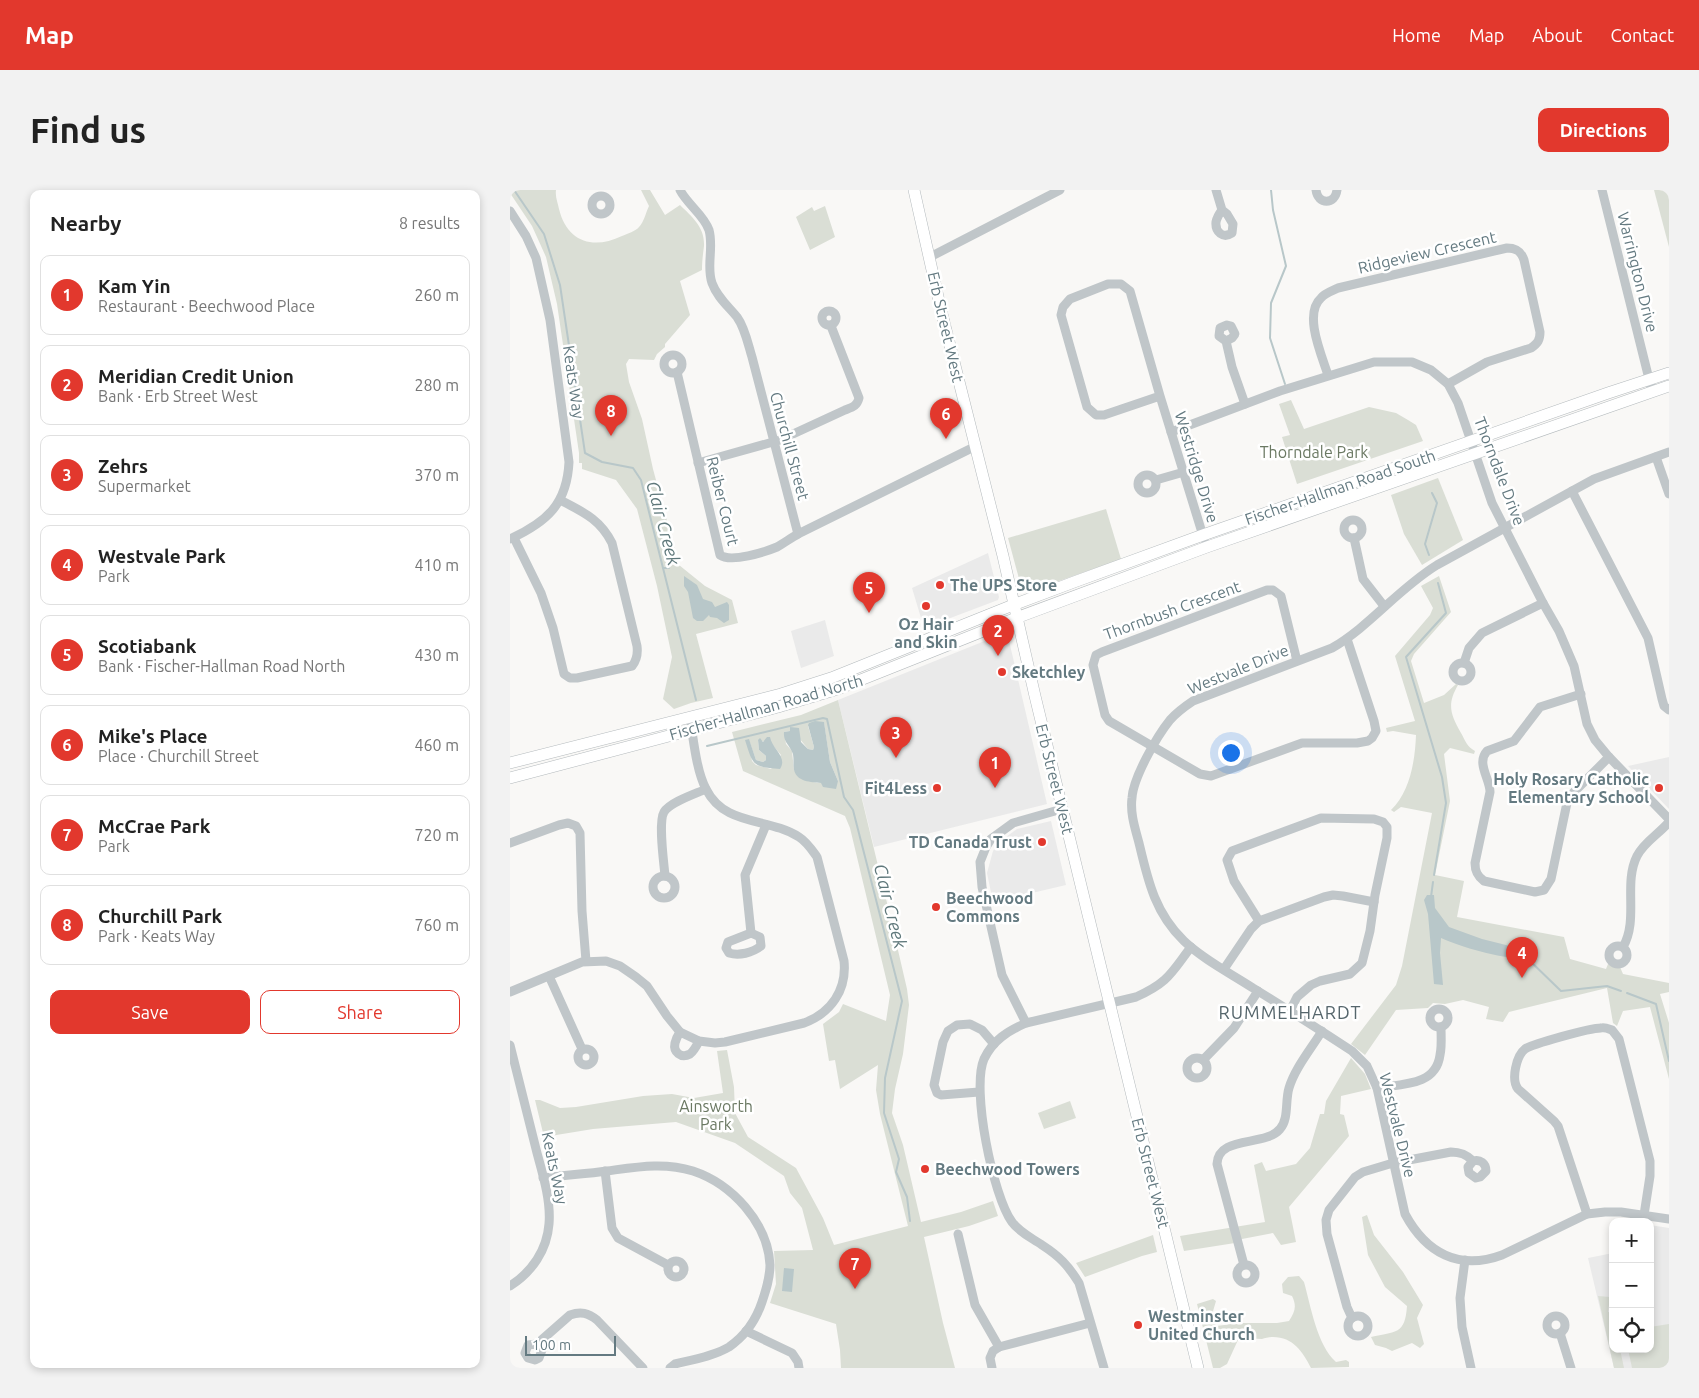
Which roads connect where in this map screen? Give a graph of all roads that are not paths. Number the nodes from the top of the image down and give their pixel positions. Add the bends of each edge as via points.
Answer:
1 (680, 190) edge
2 (914, 190) edge
3 (1060, 190) edge
4 (1216, 190) edge
5 (1316, 190) edge
6 (1337, 190) edge
7 (1602, 190) edge
8 (1222, 210) dead end
9 (510, 211) edge
10 (930, 257) junction
11 (831, 326) dead end
12 (1226, 341) dead end
13 (677, 372) dead end
14 (1669, 373) edge
15 (1328, 376) junction
16 (1448, 384) junction
17 (1651, 386) junction
18 (1669, 386) edge
19 (1160, 396) junction
20 (1245, 404) junction
21 (1171, 432) junction
22 (774, 442) junction
23 (1471, 442) junction
24 (974, 447) junction
25 (1669, 452) edge
26 (1475, 454) junction
27 (1656, 458) junction
28 (698, 463) junction
29 (1184, 472) junction
30 (1156, 480) dead end
31 (1572, 491) junction
32 (1669, 494) edge
33 (560, 500) junction
34 (1504, 528) junction
35 (798, 534) junction
36 (1203, 535) junction
37 (512, 538) edge
38 (1354, 538) dead end
39 (1207, 547) junction
40 (1543, 603) junction
41 (1013, 604) junction
42 (1384, 606) junction
43 (1016, 618) junction
44 (1347, 639) junction
45 (1297, 661) junction
46 (1464, 663) dead end
47 (1581, 694) junction
48 (1669, 710) edge
49 (689, 717) junction
50 (692, 730) junction
51 (1154, 747) junction
52 (1609, 757) junction
53 (510, 763) edge
54 (510, 778) edge
55 (706, 789) junction
56 (1062, 810) junction
57 (1669, 821) edge
58 (766, 825) junction
59 (510, 843) edge
60 (664, 876) dead end
61 (1374, 902) junction
62 (1259, 921) junction
63 (751, 934) dead end
64 (1191, 947) junction
65 (1623, 947) dead end
66 (586, 961) junction
67 (1224, 970) junction
68 (549, 976) junction
69 (1258, 990) junction
70 (510, 992) edge
71 (1109, 1003) junction
72 (1290, 1010) junction
73 (1026, 1023) junction
74 (1441, 1027) dead end
75 (680, 1032) junction
76 (1322, 1032) junction
77 (699, 1041) junction
78 (994, 1044) junction
79 (510, 1045) edge
80 (582, 1049) dead end
81 (511, 1057) edge
82 (1203, 1060) dead end
83 (1377, 1088) junction
84 (979, 1092) junction
85 (1473, 1161) dead end
86 (1393, 1163) junction
87 (605, 1171) junction
88 (543, 1178) junction
89 (1587, 1214) junction
90 (1644, 1215) junction
91 (1669, 1218) edge
92 (958, 1234) dead end
93 (1465, 1260) junction
94 (1244, 1265) dead end
95 (668, 1266) dead end
96 (510, 1286) edge
97 (1352, 1318) dead end
98 (1090, 1323) junction
99 (746, 1331) junction
100 (1560, 1333) dead end
101 (538, 1344) dead end
102 (1000, 1347) junction
103 (643, 1368) edge
104 (670, 1368) edge
105 (799, 1368) edge
106 (992, 1368) edge
107 (1104, 1368) edge
108 (1198, 1368) edge
109 (1471, 1368) edge
110 (1571, 1368) edge

1 - 22 street, Churchill Street via 709,230 711,282 743,329
2 - 10 main road, Erb Street West
3 - 10 street
4 - 8 street
5 - 6 street via 1317,196 1325,202 1335,197
7 - 17 street, Warrington Drive
9 - 33 street, Keats Way via 536,258 550,320 569,449 568,476
10 - 24 main road, Erb Street West
11 - 22 street via 858,402 854,407
12 - 20 street
13 - 28 street, Reiber Court
14 - 17 main road, Fischer-Hallman Road South
15 - 16 street, Thorndale Drive via 1374,362 1412,362 1431,370
15 - 16 street, Ridgeview Crescent via 1313,319 1320,298 1338,288 1514,248 1524,260 1540,338 1531,348 1487,362
15 - 20 street, Thorndale Drive
16 - 23 street, Thorndale Drive
17 - 18 main road, Fischer-Hallman Road South
17 - 23 main road, Fischer-Hallman Road South via 1608,393
17 - 26 main road, Fischer-Hallman Road South
19 - 19 street, Westridge Drive via 1130,291 1116,283 1108,284 1066,302 1061,315 1083,398 1091,412 1104,415
19 - 21 street, Westridge Drive
20 - 21 street, Thorndale Drive
21 - 29 street, Westridge Drive
22 - 28 street
22 - 35 street, Churchill Street
23 - 26 street, Thorndale Drive
23 - 36 main road, Fischer-Hallman Road South
24 - 35 street
24 - 41 main road, Erb Street West
25 - 27 street, Westvale Drive
26 - 34 street, Thorndale Drive
26 - 39 main road, Fischer-Hallman Road South
27 - 31 street, Westvale Drive via 1594,479
27 - 32 street
28 - 35 street, Reiber Court via 720,555 729,559 758,553 777,547
29 - 30 street
29 - 36 street, Westridge Drive
31 - 34 street, Westvale Drive
31 - 48 street via 1648,638 1664,706
33 - 37 street, Keats Way via 544,520
33 - 37 street via 598,522 612,543 637,646 638,654 632,666 577,678 564,674 541,593
34 - 40 street, Thorndale Drive
34 - 42 street, Westvale Drive via 1424,573
36 - 39 street, Westridge Drive
36 - 41 main road, Fischer-Hallman Road South
38 - 42 street via 1363,579
39 - 43 main road, Fischer-Hallman Road South
40 - 46 street via 1482,633 1469,648
40 - 47 street, Thorndale Drive via 1574,666
41 - 43 main road, Erb Street West
41 - 49 main road, Fischer-Hallman Road North via 831,678
42 - 44 street, Westvale Drive
43 - 50 main road, Fischer-Hallman Road North via 838,689
43 - 56 main road, Erb Street West
44 - 45 street, Westvale Drive
44 - 51 street via 1376,728 1368,741 1302,743 1211,776 1200,774
45 - 51 street, Westvale Drive via 1193,701 1171,719
45 - 51 street, Thornbush Crescent via 1281,596 1272,590 1096,655 1093,664 1105,715 1116,726
47 - 52 street, Thorndale Drive via 1594,740
47 - 52 street via 1540,707 1514,741 1484,754 1483,765 1490,792 1475,863 1480,878 1535,892 1544,890 1550,879 1568,798
49 - 50 street
49 - 53 main road, Fischer-Hallman Road North
50 - 54 main road, Fischer-Hallman Road North
50 - 55 street
51 - 64 street, Westvale Drive via 1135,783 1132,815 1153,898 1174,931
52 - 57 street, Thorndale Drive
55 - 58 street via 722,810
55 - 60 street via 664,812
56 - 71 main road, Erb Street West
56 - 73 street via 1012,823 991,839 980,862 982,887 1002,975
57 - 65 street via 1642,848 1634,863 1631,918
58 - 63 street via 745,875
58 - 77 street via 799,837 817,857 844,961 842,987 823,1012 804,1023 725,1042
59 - 66 street via 559,824 576,826 580,833
61 - 62 street via 1333,895
61 - 62 street via 1387,827 1374,819 1321,818 1232,850 1229,854 1228,865 1234,881
61 - 72 street via 1362,963 1350,974 1311,985 1297,997
62 - 67 street
64 - 67 street, Westvale Drive
64 - 71 street via 1174,972 1153,989
66 - 68 street
66 - 75 street via 606,961 636,976
67 - 69 street, Westvale Drive
68 - 70 street
68 - 80 street
69 - 72 street, Westvale Drive
69 - 82 street via 1234,1028
71 - 73 street
71 - 108 main road, Erb Street West
72 - 76 street, Westvale Drive
73 - 78 street via 1012,1029
74 - 83 street via 1440,1055 1429,1078
75 - 77 street
75 - 77 street via 674,1044 678,1054 689,1054
76 - 83 street, Westvale Drive via 1367,1066
76 - 94 street via 1293,1077 1280,1129 1219,1154 1218,1164
78 - 84 street via 984,1060
78 - 84 street via 982,1030 970,1024 957,1025 948,1031 943,1042 934,1085 937,1093
79 - 81 street, Keats Way
81 - 88 street, Keats Way
83 - 86 street, Westvale Drive
84 - 98 street via 986,1140 1006,1214 1024,1234 1067,1264 1079,1283
85 - 86 street via 1460,1152 1451,1152
86 - 93 street, Westvale Drive via 1405,1214 1413,1230 1430,1248
86 - 97 street via 1370,1168 1355,1177 1329,1210 1326,1220 1337,1272
87 - 88 street
87 - 95 street via 612,1228 618,1238
87 - 99 street via 654,1165 676,1166 715,1181 733,1192 760,1231 770,1264 758,1314
88 - 96 street, Keats Way via 549,1208 544,1248 523,1278
89 - 90 street, Westvale Drive
89 - 90 street via 1558,1126 1518,1089 1515,1076 1521,1053 1531,1045 1600,1028 1612,1030 1619,1039 1650,1161
89 - 93 street, Westvale Drive via 1490,1260
90 - 91 street, Westvale Drive
92 - 102 street via 975,1306
93 - 109 street via 1460,1298 1462,1327
98 - 102 street
98 - 107 street
99 - 104 street via 728,1347
99 - 105 street via 792,1353
100 - 110 street
101 - 103 street via 570,1315 577,1312 588,1314
102 - 106 street via 992,1350

